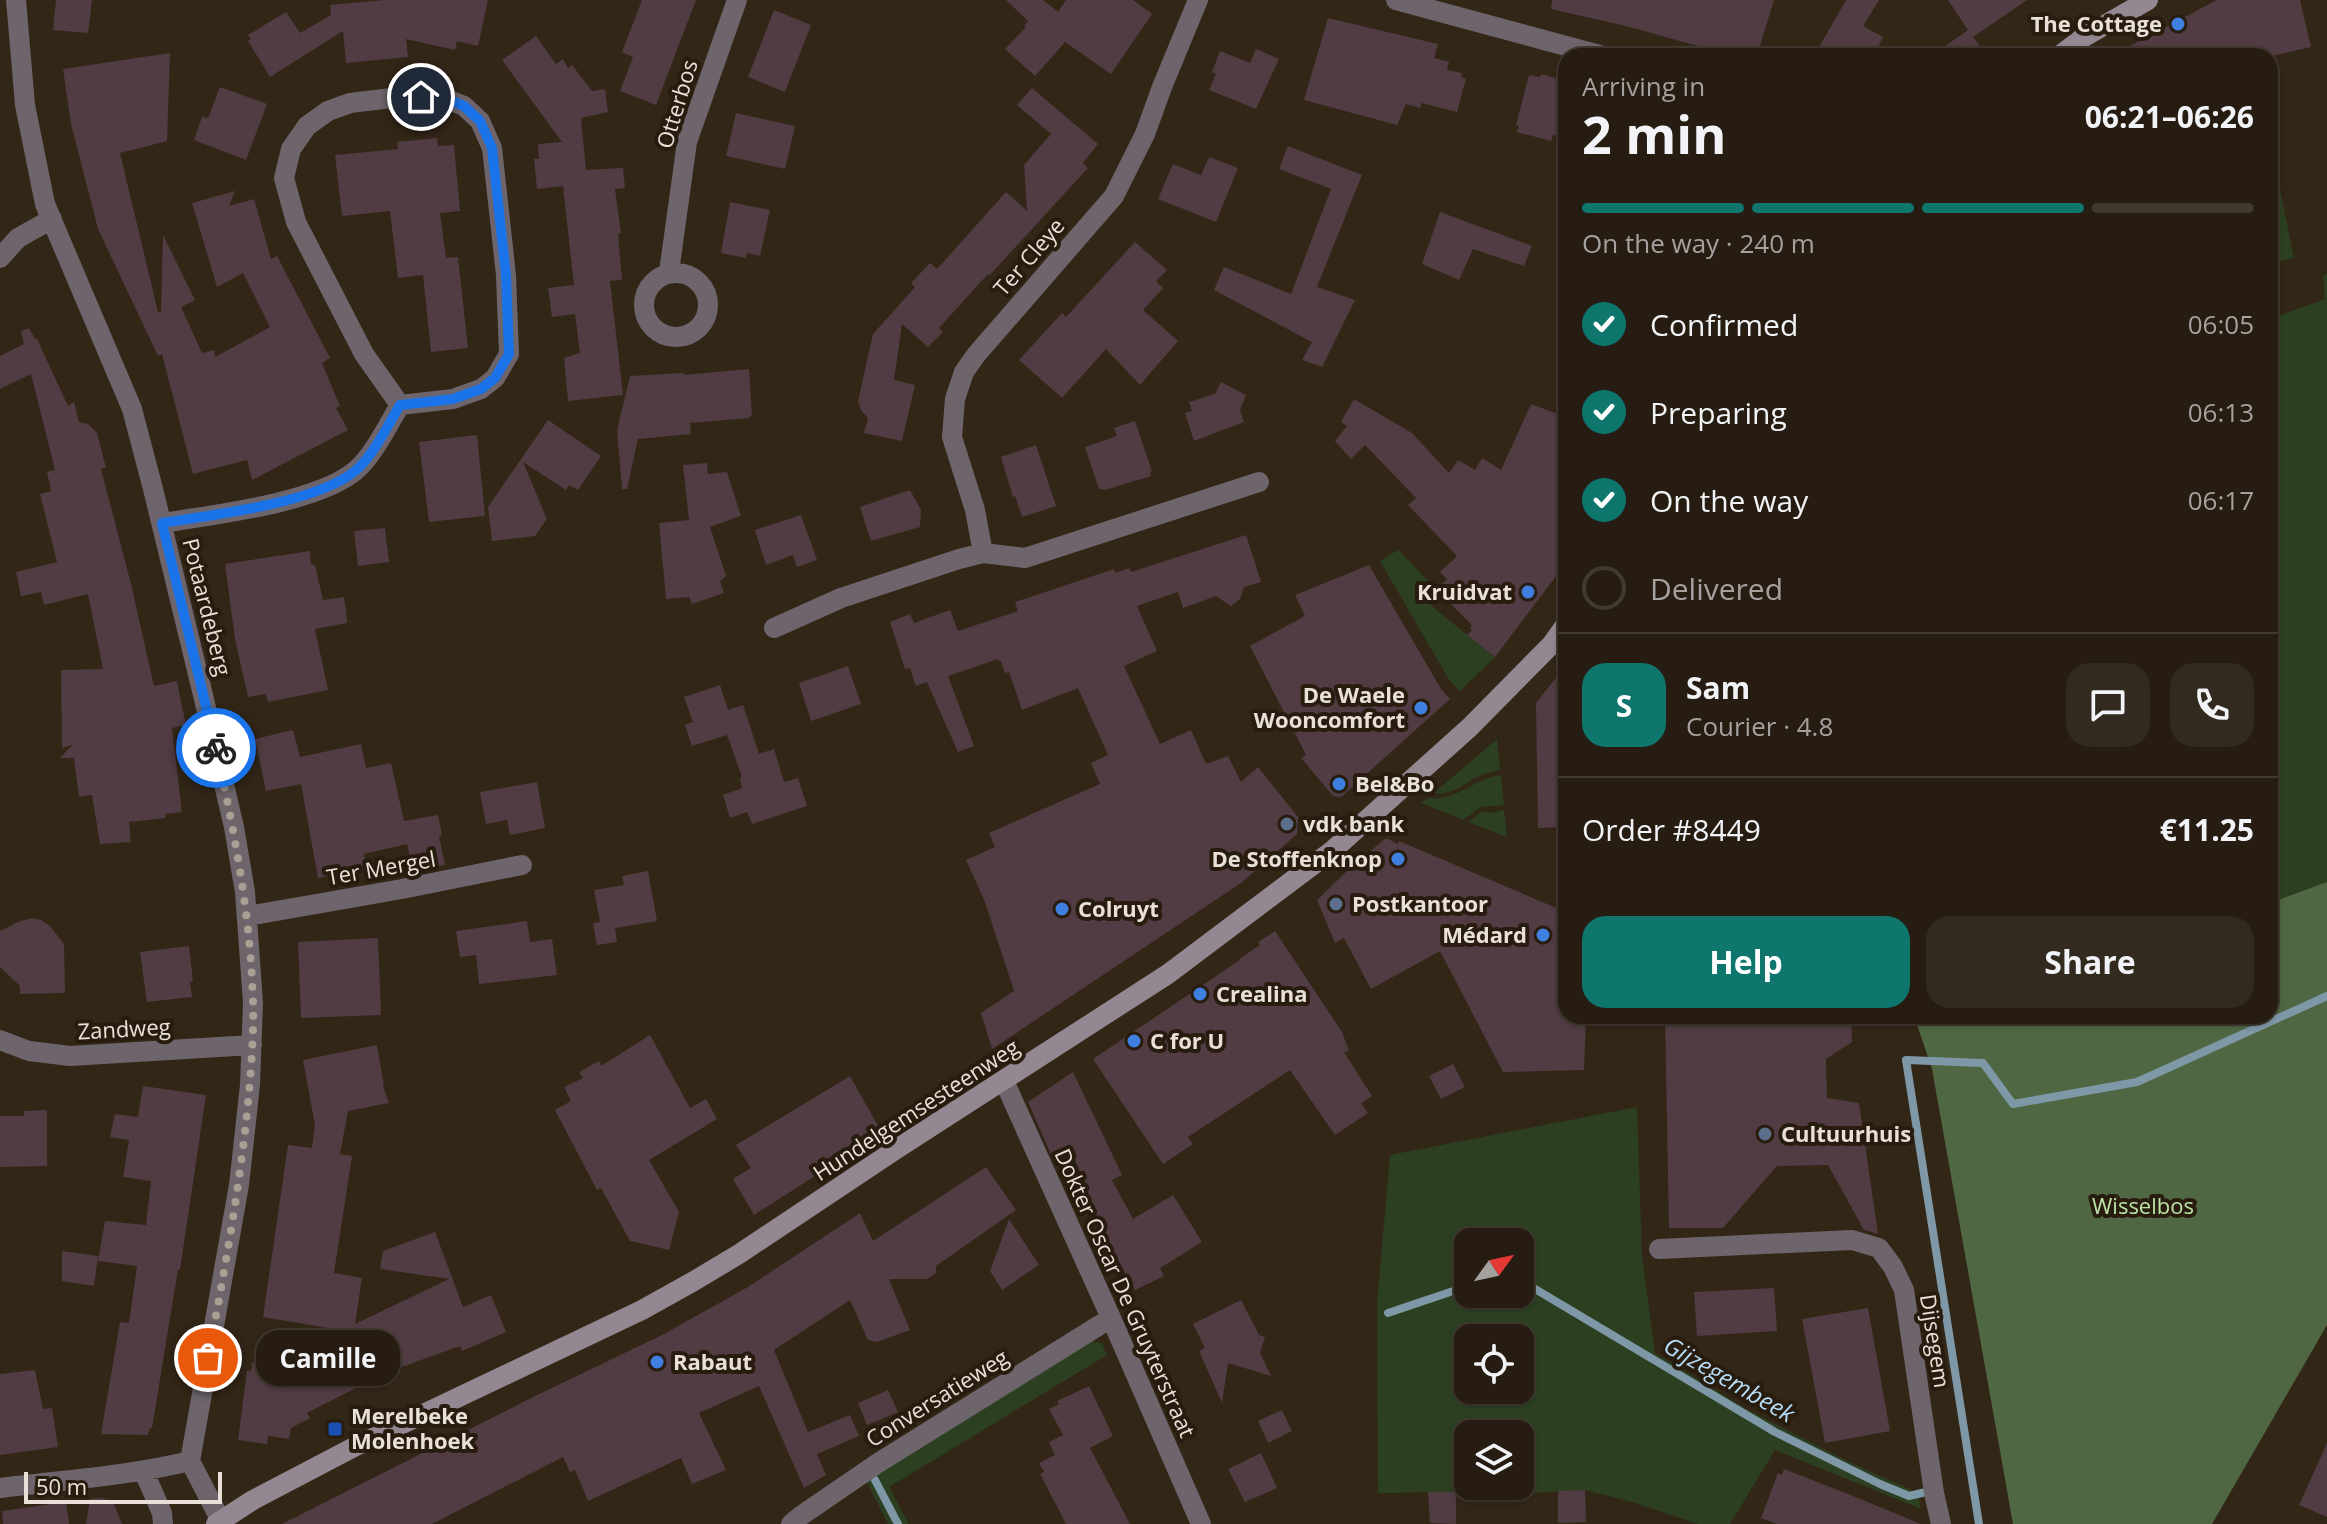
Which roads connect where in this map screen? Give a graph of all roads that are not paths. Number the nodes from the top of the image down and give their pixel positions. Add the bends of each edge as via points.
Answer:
1 (16, 0) edge
2 (737, 0) edge
3 (1198, 0) edge
4 (1396, 0) edge
5 (2148, 0) edge
6 (1573, 48) edge
7 (2070, 48) edge
8 (52, 219) junction
9 (0, 258) edge
10 (669, 272) dead end
11 (400, 405) junction
12 (1259, 482) dead end
13 (162, 523) junction
14 (983, 553) junction
15 (774, 628) dead end
16 (1558, 635) edge
17 (522, 865) dead end
18 (248, 916) junction
19 (0, 1040) edge
20 (252, 1045) junction
21 (1004, 1081) junction
22 (1659, 1249) dead end
23 (1111, 1318) junction
24 (190, 1461) junction
25 (144, 1472) junction
26 (0, 1488) edge
27 (218, 1522) edge
28 (163, 1524) edge
29 (791, 1524) edge
30 (1201, 1524) edge
31 (1941, 1524) edge

1 - 8 street, Potaardeberg via 25,105
2 - 10 street, Otterbos via 687,142
3 - 14 street, Ter Cleye via 1145,134 1114,196 964,372 952,437
4 - 6 street
5 - 7 main road
8 - 9 street via 18,238
8 - 13 street, Potaardeberg via 132,409
11 - 11 street via 453,399 481,389 495,378 509,354 492,148 480,121 464,106 442,97 350,103 328,111 307,126 291,149 284,178 296,222 364,354
11 - 13 street via 356,470 328,487
12 - 14 street via 1025,558
13 - 18 street, Potaardeberg via 234,827
14 - 15 street via 841,598
16 - 21 main road, Hundelgemsesteenweg via 1470,727 1333,850 1168,974
17 - 18 street, Ter Mergel
18 - 20 street, Potaardeberg
19 - 20 street, Zandweg via 29,1051 70,1056
20 - 24 street, Potaardeberg via 239,1185
21 - 23 street, Dokter Oscar De Gruyterstraat
21 - 27 main road, Hundelgemsesteenweg via 739,1254 642,1310 356,1446
22 - 31 street, Dijsegem via 1852,1240 1879,1248 1904,1290
23 - 29 street, Conversatieweg via 878,1463
23 - 30 street, Dokter Oscar De Gruyterstraat
24 - 25 street
24 - 27 street
25 - 26 street
25 - 28 street

